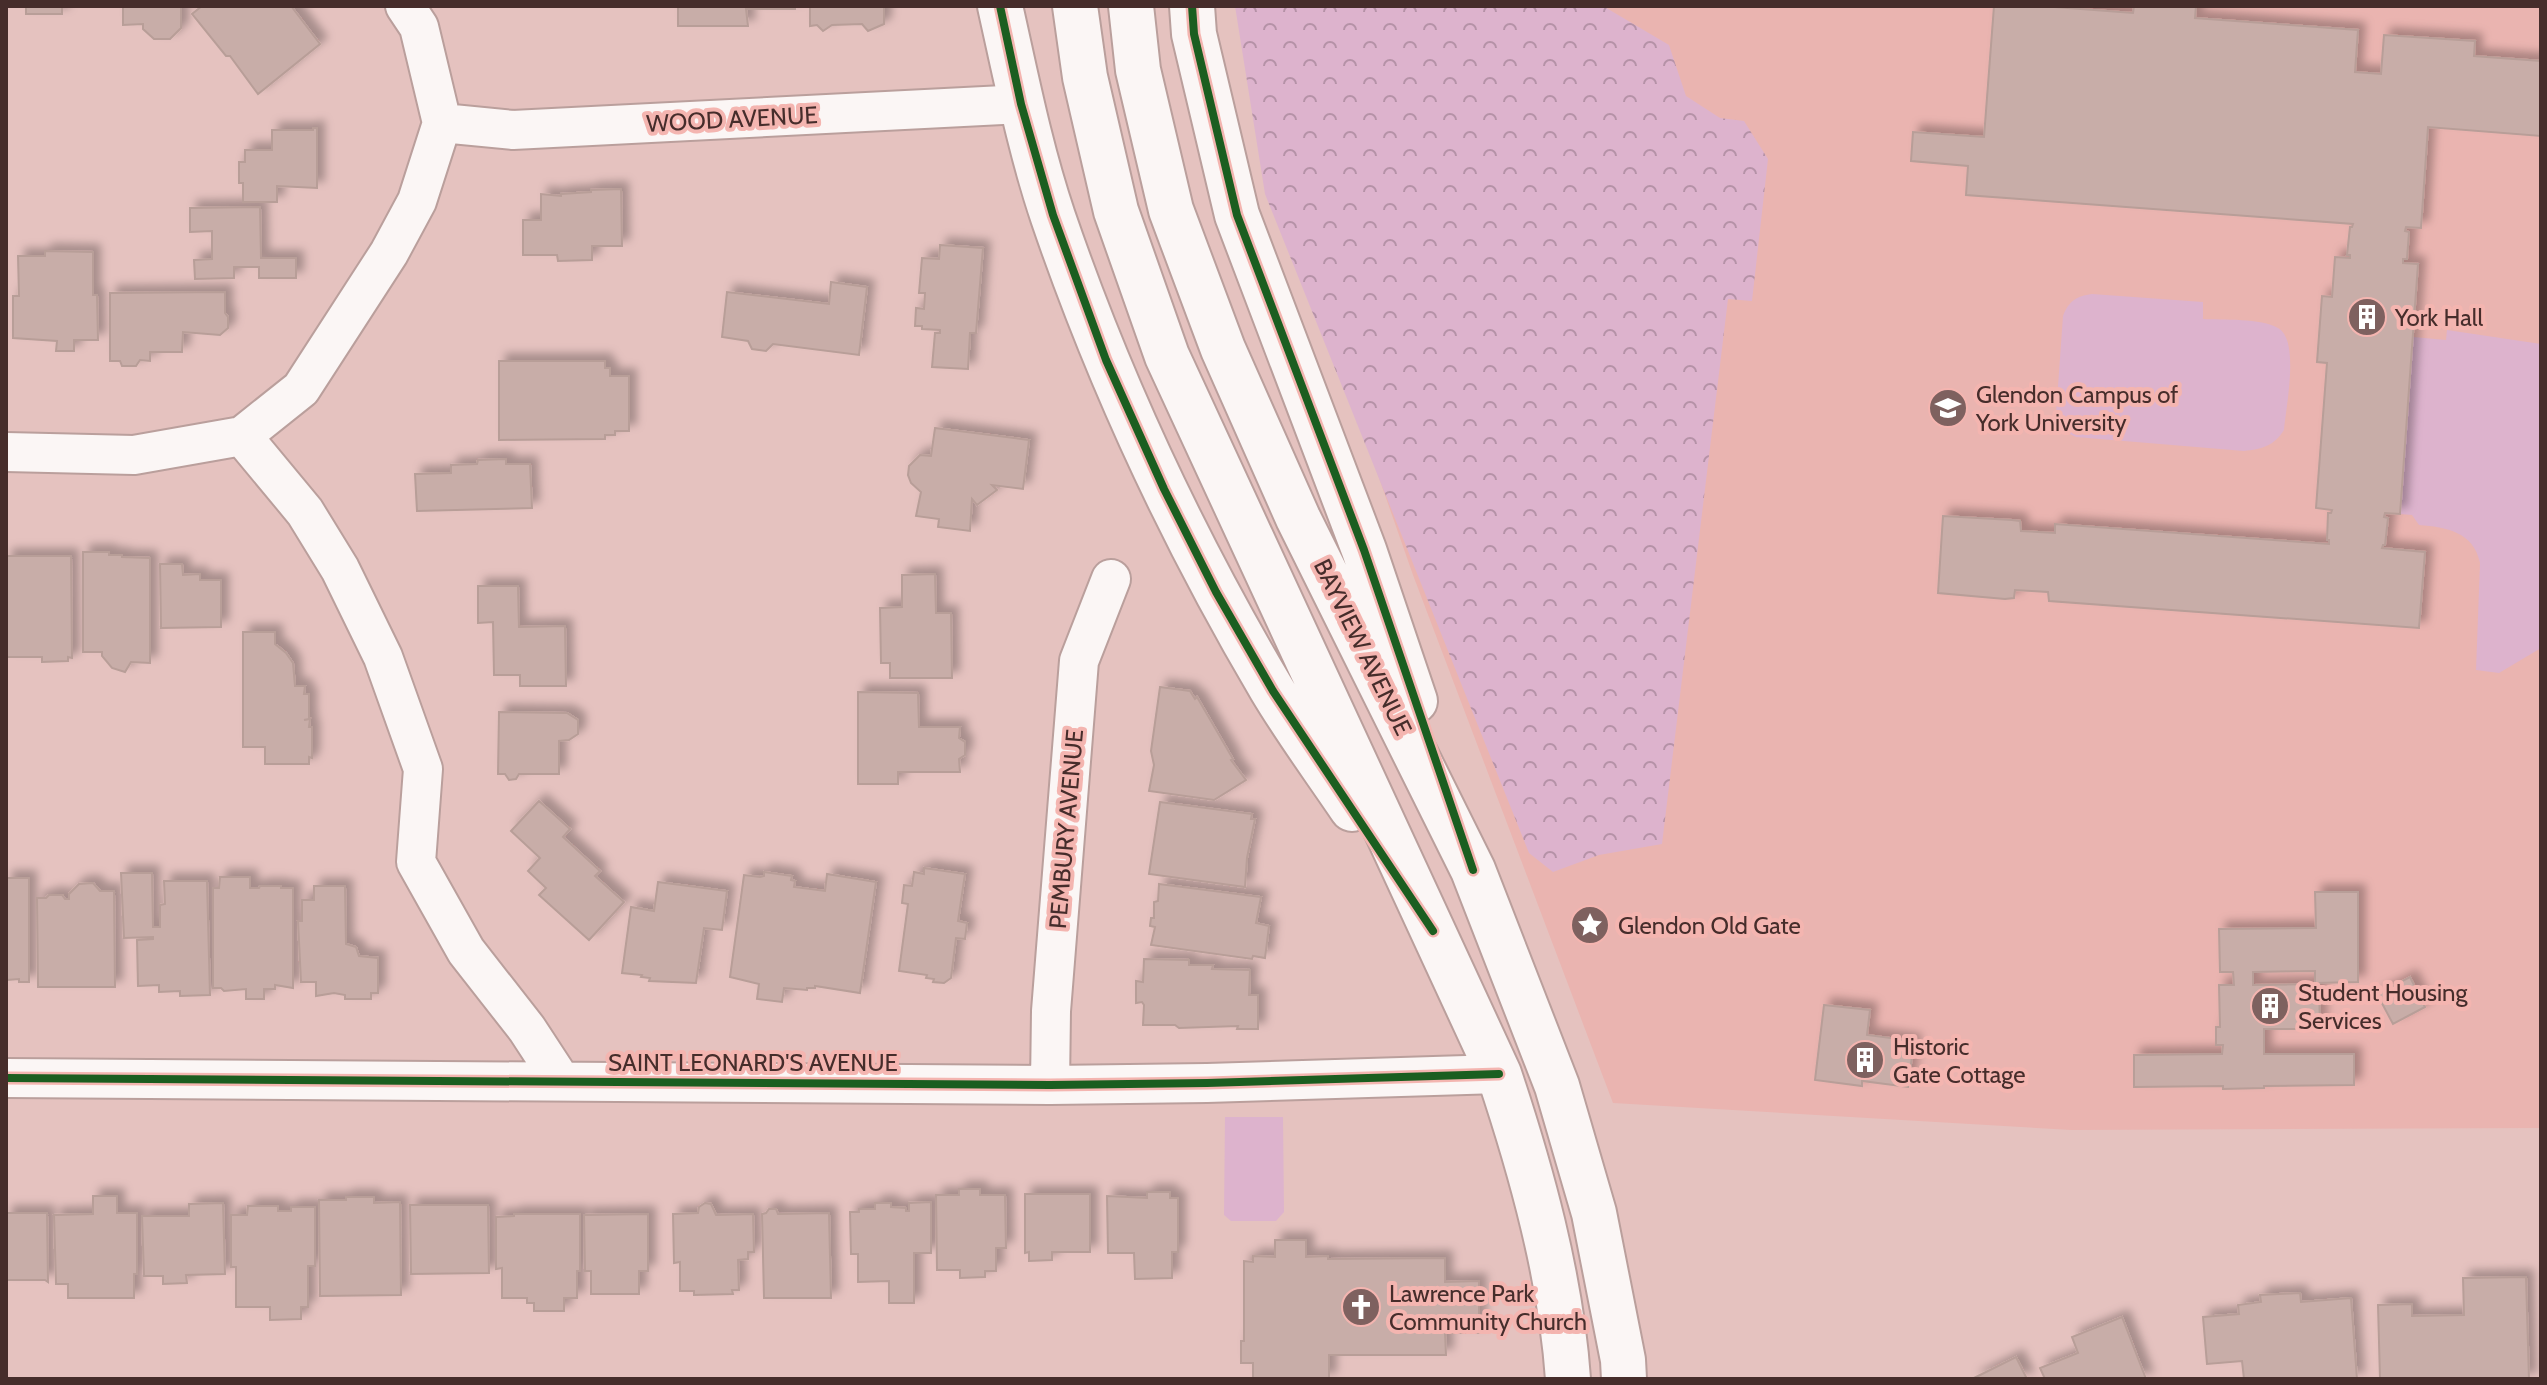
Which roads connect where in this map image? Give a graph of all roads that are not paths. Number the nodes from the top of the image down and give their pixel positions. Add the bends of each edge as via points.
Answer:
1 (405, 6) edge
2 (1000, 6) edge
3 (1075, 6) edge
4 (1131, 6) edge
5 (1192, 6) edge
6 (1021, 104) junction
7 (442, 123) junction
8 (242, 436) junction
9 (6, 452) edge
10 (1111, 579) dead end
11 (1473, 870) junction
12 (1433, 931) junction
13 (1499, 1074) junction
14 (6, 1078) edge
15 (561, 1081) junction
16 (1050, 1085) junction
17 (1568, 1379) edge
18 (1624, 1379) edge

1 - 7 street via 419,27
2 - 6 main road
3 - 12 main road via 1085,77 1116,211 1167,356
4 - 11 main road, BAYVIEW AVENUE via 1138,70 1171,210 1223,349 1298,518
5 - 11 main road via 1237,215 1364,550
6 - 7 street, WOOD AVENUE via 513,130
6 - 12 main road via 1053,215 1106,360 1164,489 1273,691
7 - 8 street via 417,201 389,253 301,389
8 - 9 street via 134,455
8 - 15 street via 305,512 383,657 423,769 416,862 466,951
10 - 16 street, PEMBURY AVENUE via 1079,661 1051,1011
11 - 18 main road, BAYVIEW AVENUE via 1557,1086 1590,1198
12 - 13 main road
13 - 16 street, SAINT LEONARD'S AVENUE
13 - 17 main road via 1551,1263
14 - 15 street, SAINT LEONARD'S AVENUE
15 - 16 street, SAINT LEONARD'S AVENUE

